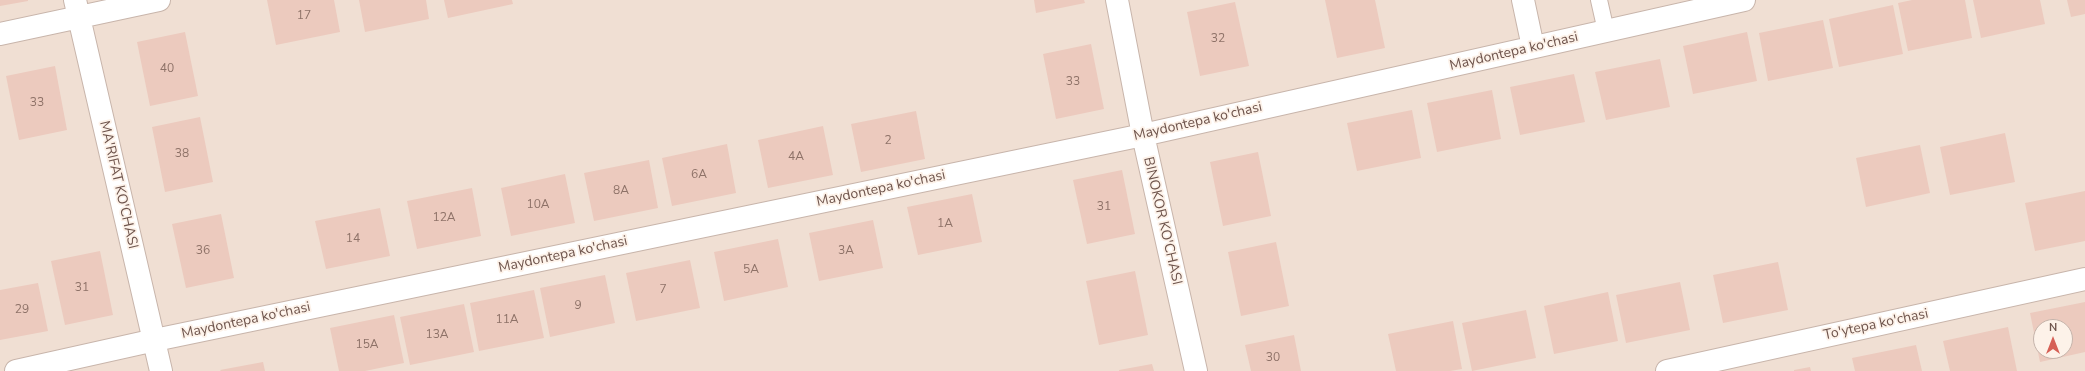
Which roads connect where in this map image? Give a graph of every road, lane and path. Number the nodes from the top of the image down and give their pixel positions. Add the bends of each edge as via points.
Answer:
1 (159, 0) edge
2 (1117, 0) edge
3 (1523, 0) edge
4 (1599, 0) edge
5 (1744, 0) edge
6 (77, 8) edge
7 (1606, 31) junction
8 (0, 34) edge
9 (1533, 47) junction
10 (1143, 135) junction
11 (2085, 280) edge
12 (155, 340) junction
13 (16, 371) edge
14 (161, 371) edge
15 (1196, 371) edge
16 (1667, 371) edge

1 - 6 street
2 - 10 street, BINOKOR KO'CHASI
3 - 9 street
4 - 7 lane
5 - 7 street, Maydontepa ko'chasi
6 - 8 street
6 - 12 street, MA'RIFAT KO'CHASI
7 - 9 street, Maydontepa ko'chasi
9 - 10 street, Maydontepa ko'chasi
10 - 12 street, Maydontepa ko'chasi
10 - 15 street, BINOKOR KO'CHASI
11 - 16 street, To'ytepa ko'chasi
12 - 13 street, Maydontepa ko'chasi
12 - 14 street, MA'RIFAT KO'CHASI

